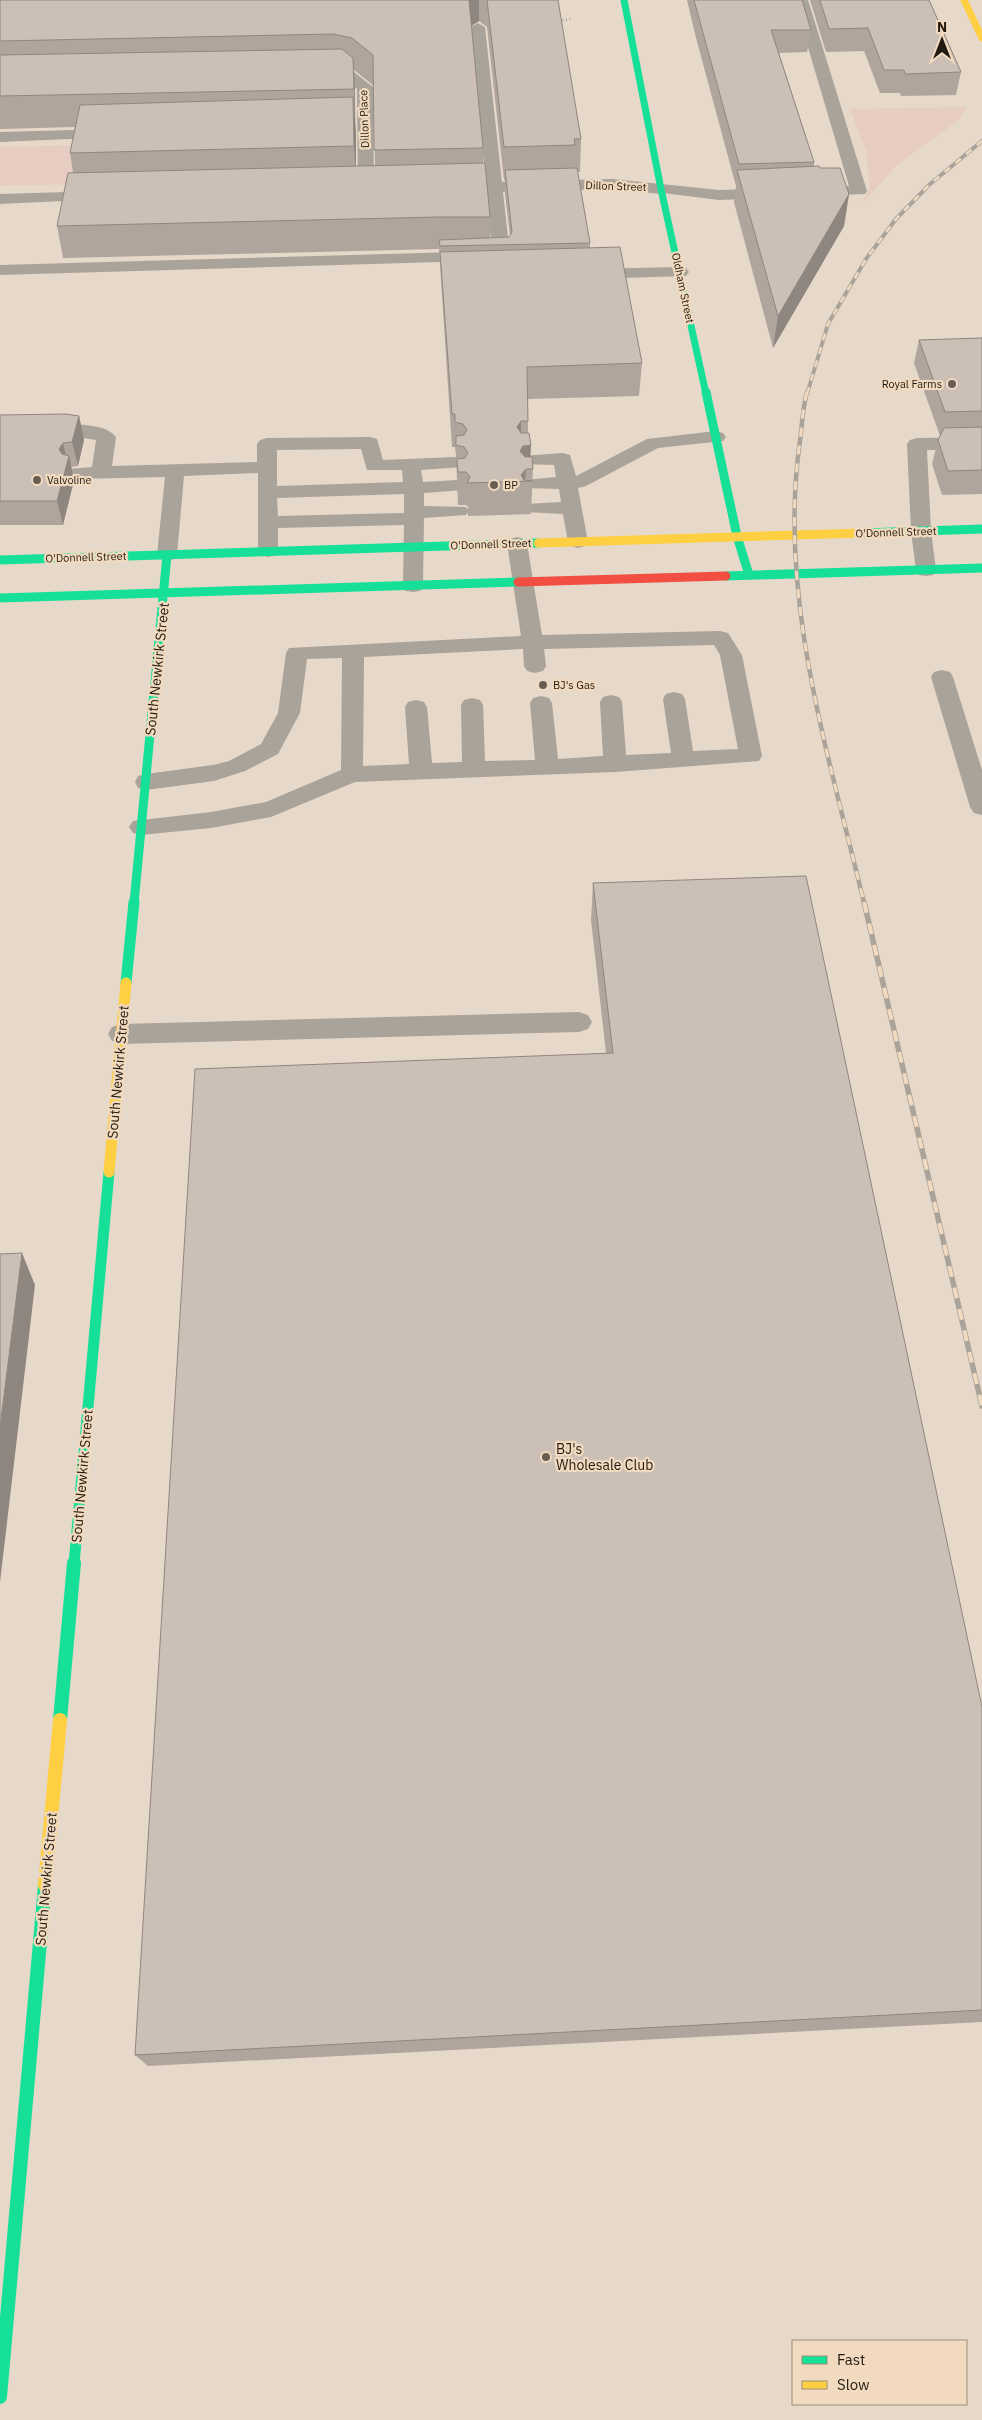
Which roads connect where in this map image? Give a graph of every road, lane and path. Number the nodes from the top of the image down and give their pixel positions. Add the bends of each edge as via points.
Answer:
1 (624, 0) edge
2 (801, 0) edge
3 (964, 0) edge
4 (571, 19) dead end
5 (555, 21) edge
6 (478, 27) dead end
7 (982, 38) edge
8 (306, 74) edge
9 (126, 134) edge
10 (0, 137) edge
11 (493, 188) junction
12 (437, 189) edge
13 (661, 189) junction
14 (347, 190) edge
15 (119, 196) edge
16 (0, 199) edge
17 (0, 270) edge
18 (680, 272) junction
19 (568, 274) edge
20 (19, 286) dead end
21 (0, 287) edge
22 (0, 432) edge
23 (716, 437) junction
24 (982, 443) edge
25 (528, 460) edge
26 (456, 463) edge
27 (411, 464) junction
28 (267, 467) junction
29 (175, 471) junction
30 (76, 472) dead end
31 (101, 472) junction
32 (567, 483) junction
33 (531, 484) edge
34 (457, 486) edge
35 (414, 488) junction
36 (267, 492) junction
37 (532, 508) dead end
38 (572, 508) junction
39 (459, 511) dead end
40 (414, 516) junction
41 (267, 522) junction
42 (982, 529) edge
43 (921, 531) junction
44 (737, 536) junction
45 (578, 542) junction
46 (517, 544) junction
47 (414, 547) junction
48 (268, 551) junction
49 (167, 554) junction
50 (0, 560) edge
51 (982, 568) edge
52 (926, 570) junction
53 (749, 575) junction
54 (524, 582) junction
55 (412, 586) junction
56 (165, 593) junction
57 (0, 598) edge
58 (664, 639) junction
59 (608, 641) junction
60 (534, 642) junction
61 (465, 646) junction
62 (414, 648) junction
63 (352, 651) junction
64 (669, 662) dead end
65 (609, 664) dead end
66 (535, 666) dead end
67 (468, 668) dead end
68 (415, 670) dead end
69 (942, 676) dead end
70 (674, 699) dead end
71 (611, 702) dead end
72 (541, 703) dead end
73 (472, 705) dead end
74 (416, 707) dead end
75 (683, 760) junction
76 (615, 764) junction
77 (547, 767) junction
78 (474, 770) junction
79 (421, 772) junction
80 (352, 774) junction
81 (146, 782) junction
82 (982, 807) edge
83 (141, 827) junction
84 (579, 1022) dead end
85 (121, 1034) junction
86 (0, 2397) edge

1 - 13 street, Oldham Street
2 - 13 street, Dillon Street via 859,191 719,195
3 - 7 street
4 - 5 path
6 - 11 street
8 - 14 street, Dillon Place via 342,74 365,87 357,128 374,190
9 - 10 street
11 - 12 street, Dillon Street
11 - 13 street, Dillon Street via 612,184
11 - 17 street via 501,256
13 - 18 street, Oldham Street
15 - 16 street
18 - 19 street
18 - 23 street, Oldham Street
20 - 21 street
22 - 31 street via 86,431 100,434 106,437
23 - 32 street via 654,443 579,482
23 - 44 street, Oldham Street
24 - 43 street via 917,444
25 - 32 street via 563,459
26 - 27 street
27 - 28 street via 374,466 370,443 267,444
27 - 35 street
28 - 29 street
28 - 36 street
29 - 31 street
29 - 49 street
30 - 31 street
32 - 33 street
32 - 38 street
34 - 35 street
35 - 36 street
35 - 40 street
36 - 41 street
37 - 38 street
38 - 45 street
39 - 40 street
40 - 41 street
40 - 47 street
41 - 48 street
42 - 43 street, O'Donnell Street
43 - 44 street, O'Donnell Street
43 - 52 street
44 - 45 street, O'Donnell Street
44 - 53 street, Oldham Street
45 - 46 street, O'Donnell Street
46 - 47 street, O'Donnell Street
46 - 54 street
47 - 48 street, O'Donnell Street
47 - 55 street
48 - 49 street, O'Donnell Street
49 - 50 street, O'Donnell Street
49 - 56 street, South Newkirk Street
51 - 52 street
52 - 53 street
53 - 54 street
54 - 55 street
54 - 60 street
55 - 56 street
56 - 57 street
56 - 81 street, South Newkirk Street
58 - 59 street
58 - 64 street
58 - 75 street via 720,638 731,655 751,756
59 - 60 street
59 - 65 street
60 - 61 street
60 - 66 street
61 - 62 street
61 - 67 street
62 - 63 street
62 - 68 street
63 - 80 street
63 - 81 street via 297,653 289,713 270,749 237,766 214,773
69 - 82 street
70 - 75 street
71 - 76 street
72 - 77 street
73 - 78 street
74 - 79 street
75 - 76 street
76 - 77 street
77 - 78 street
78 - 79 street
79 - 80 street
80 - 83 street via 272,810
81 - 83 street, South Newkirk Street
83 - 85 street, South Newkirk Street
84 - 85 street
85 - 86 street, South Newkirk Street

